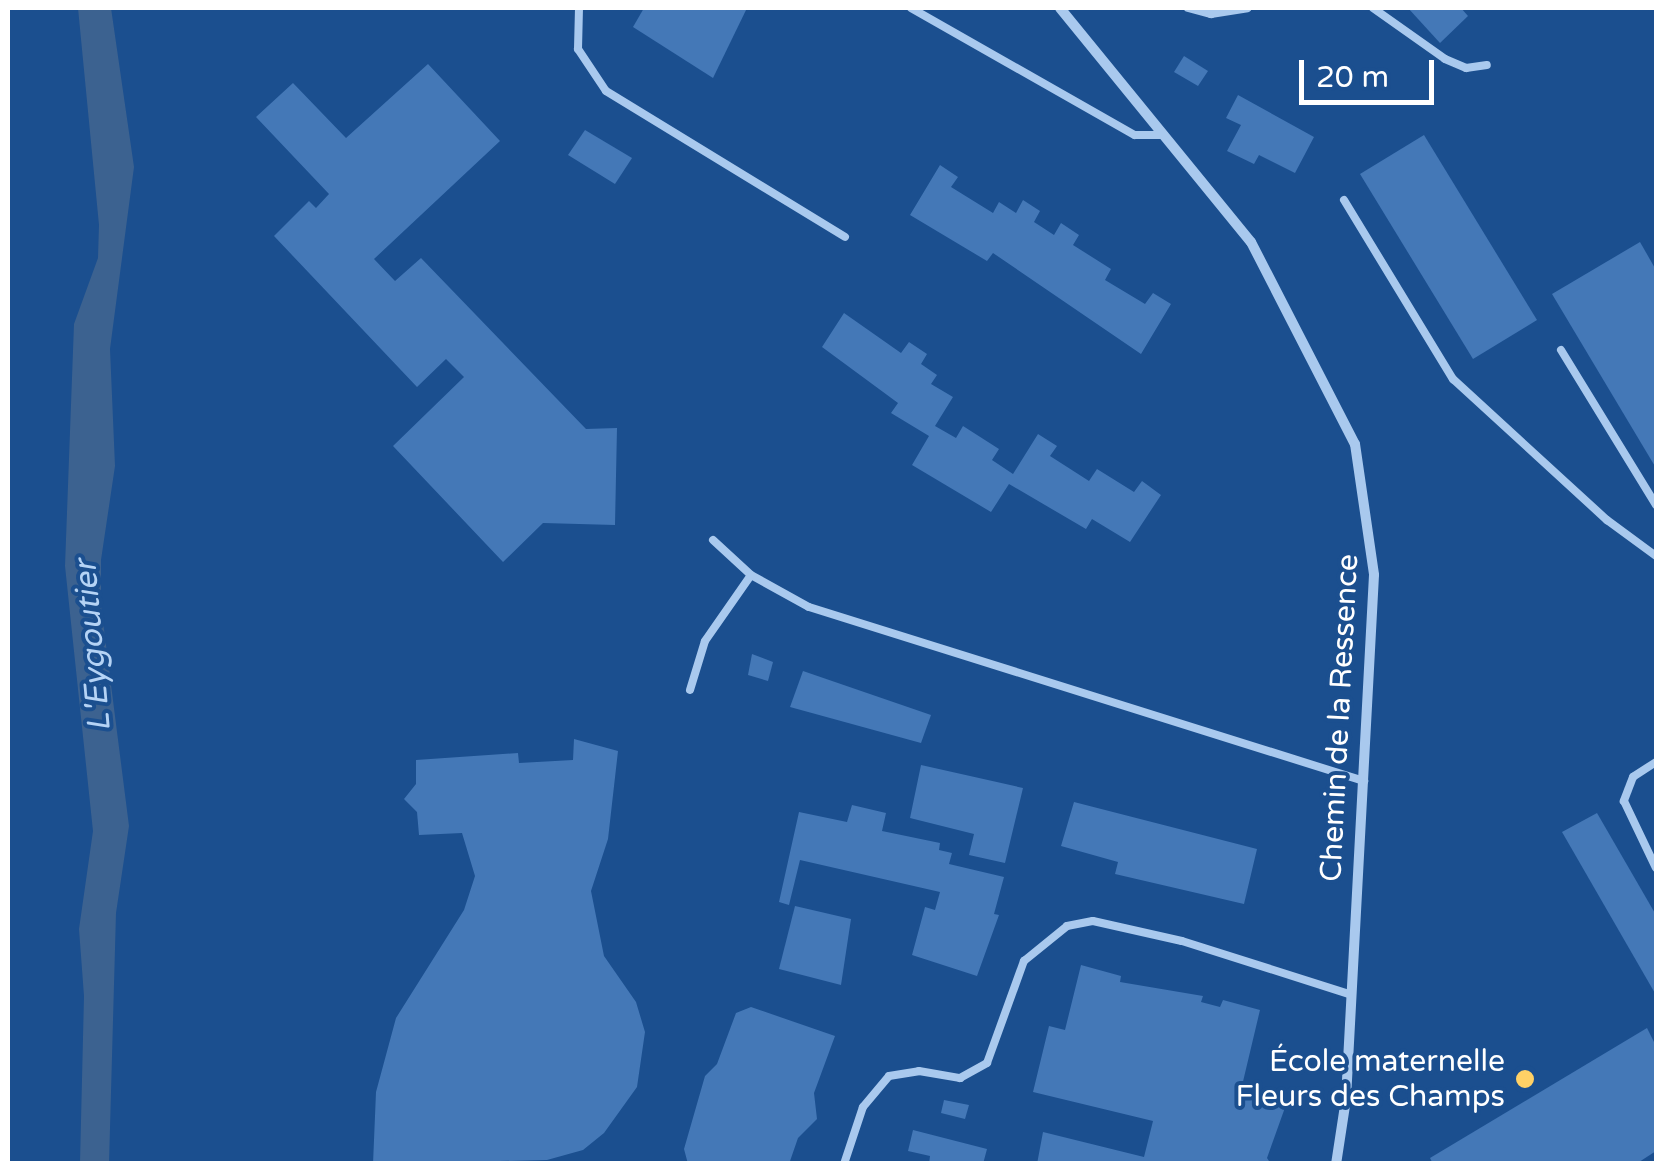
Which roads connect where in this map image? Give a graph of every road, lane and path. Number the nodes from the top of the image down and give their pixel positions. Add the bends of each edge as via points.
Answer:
1 (580, 8) edge
2 (911, 8) edge
3 (1060, 8) edge
4 (1188, 8) edge
5 (1248, 8) edge
6 (1373, 8) edge
7 (1487, 65) dead end
8 (1164, 135) junction
9 (1344, 200) dead end
10 (845, 237) dead end
11 (1561, 350) dead end
12 (1656, 505) edge
13 (713, 540) dead end
14 (1656, 556) edge
15 (752, 575) junction
16 (690, 690) dead end
17 (1656, 762) edge
18 (1364, 781) junction
19 (1656, 868) edge
20 (1352, 996) junction
21 (844, 1164) edge
22 (1336, 1164) edge

1 - 10 lane via 578,48 606,91
2 - 8 lane via 1134,136
3 - 8 street, Chemin de la Ressence
4 - 5 lane via 1211,14
6 - 7 lane via 1445,59 1466,68
8 - 18 street, Chemin de la Ressence via 1260,256 1355,444 1374,550
9 - 14 lane via 1453,379 1607,520
11 - 12 lane
13 - 15 lane
15 - 16 lane via 705,641
15 - 18 lane via 809,608
17 - 19 lane via 1624,792 1632,824
18 - 20 street, Chemin de la Ressence
20 - 21 lane via 1182,941 1094,921 1067,926 1024,961 987,1063 960,1078 919,1070 889,1076 863,1108
20 - 22 street, Chemin de la Ressence

